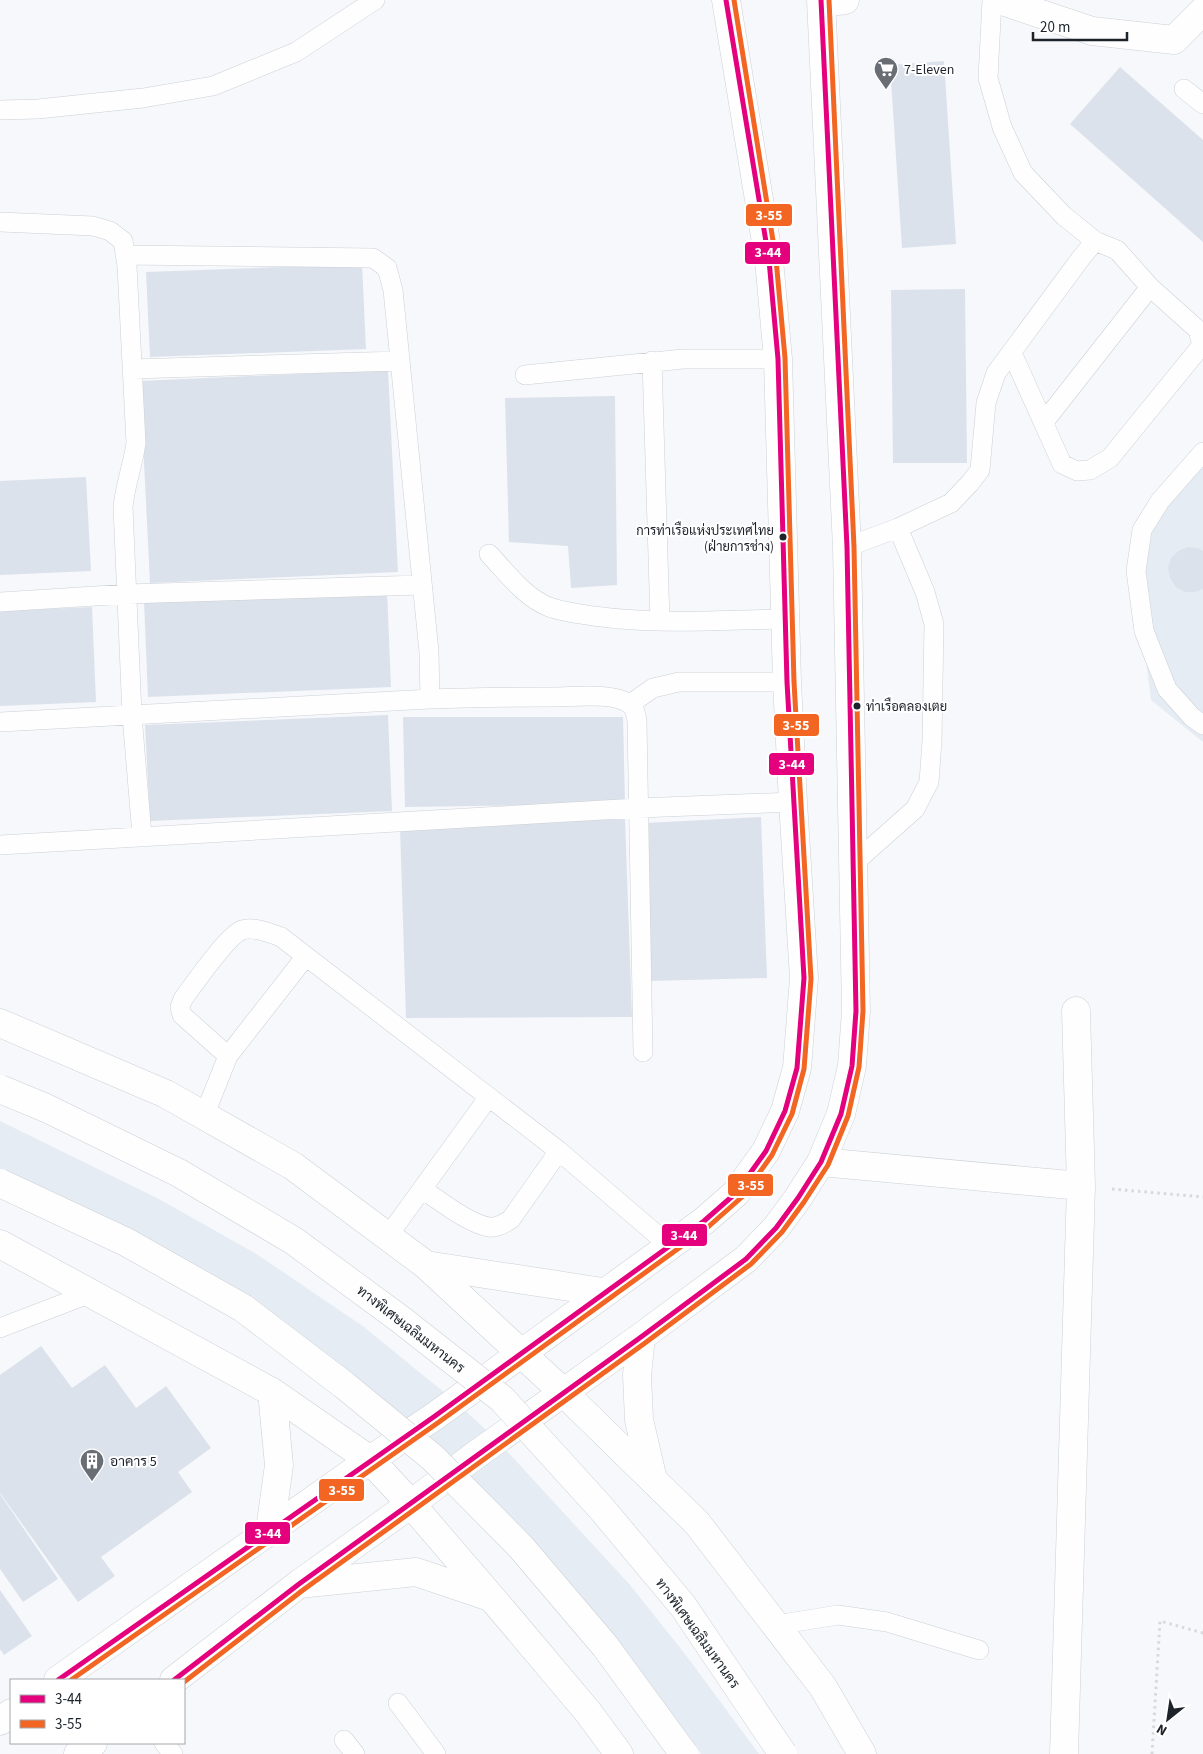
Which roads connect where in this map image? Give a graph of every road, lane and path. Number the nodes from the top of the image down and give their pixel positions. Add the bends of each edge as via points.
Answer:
1 (375, 0) edge
2 (726, 0) edge
3 (992, 0) edge
4 (999, 0) edge
5 (829, 1) edge
6 (1203, 11) edge
7 (1184, 89) dead end
8 (1203, 104) edge
9 (0, 110) edge
10 (0, 222) edge
11 (1095, 241) junction
12 (125, 255) junction
13 (1150, 287) junction
14 (1012, 353) junction
15 (778, 360) junction
16 (400, 361) junction
17 (652, 361) junction
18 (132, 369) junction
19 (525, 375) dead end
20 (1044, 422) junction
21 (1203, 452) edge
22 (898, 528) junction
23 (847, 547) junction
24 (490, 554) dead end
25 (421, 585) junction
26 (127, 594) junction
27 (0, 602) edge
28 (786, 619) junction
29 (660, 621) junction
30 (788, 682) junction
31 (430, 699) junction
32 (630, 704) junction
33 (132, 715) junction
34 (0, 722) edge
35 (1203, 725) edge
36 (793, 802) junction
37 (638, 808) junction
38 (142, 836) junction
39 (0, 845) edge
40 (853, 864) junction
41 (306, 956) junction
42 (1076, 1011) dead end
43 (0, 1023) edge
44 (643, 1052) dead end
45 (228, 1056) junction
46 (0, 1089) edge
47 (488, 1098) junction
48 (204, 1116) junction
49 (559, 1152) junction
50 (821, 1162) junction
51 (0, 1183) edge
52 (1081, 1186) junction
53 (422, 1189) junction
54 (1203, 1197) edge
55 (388, 1236) junction
56 (0, 1244) edge
57 (670, 1246) junction
58 (426, 1264) junction
59 (603, 1292) junction
60 (91, 1293) junction
61 (0, 1328) edge
62 (641, 1337) junction
63 (522, 1353) junction
64 (272, 1392) junction
65 (564, 1392) junction
66 (370, 1460) junction
67 (653, 1480) junction
68 (411, 1504) junction
69 (270, 1530) junction
70 (299, 1584) junction
71 (490, 1597) junction
72 (776, 1626) junction
73 (1203, 1633) edge
74 (979, 1650) dead end
75 (59, 1679) edge
76 (175, 1679) edge
77 (398, 1703) dead end
78 (92, 1744) edge
79 (165, 1744) edge
80 (78, 1754) edge
81 (173, 1754) edge
82 (436, 1754) edge
83 (619, 1754) edge
84 (684, 1754) edge
85 (783, 1754) edge
86 (862, 1754) edge
87 (1064, 1754) edge
88 (1152, 1754) edge

1 - 9 lane via 296,52 213,86 143,98
2 - 15 main road via 769,260
3 - 11 lane via 988,78 1002,127 1023,174 1064,216
4 - 6 main road via 1092,31 1174,40
5 - 23 main road
7 - 8 lane
10 - 12 lane via 93,226 110,231 123,241
11 - 13 lane via 1116,250
11 - 14 lane
12 - 16 lane via 373,258 387,268 393,290
12 - 18 lane
13 - 20 lane
13 - 20 lane via 1198,330 1202,345 1110,458 1090,470 1077,471 1062,464
14 - 20 lane
14 - 22 lane via 996,373 986,403 980,470 951,503
15 - 17 lane via 683,358
15 - 28 main road
16 - 18 lane
16 - 25 lane
17 - 19 lane
17 - 29 lane
18 - 26 lane via 136,443 123,506
21 - 35 lane via 1160,501 1142,530 1136,571 1144,631 1167,688
22 - 23 lane
22 - 40 lane via 925,592 934,624 929,782 915,809
23 - 40 main road
24 - 29 lane via 523,591 549,607 618,620
25 - 26 lane
25 - 31 lane via 429,652
26 - 27 lane
26 - 33 lane
28 - 29 lane
28 - 30 main road
30 - 32 lane via 679,682 653,688
30 - 36 main road
31 - 32 lane via 599,696
31 - 33 lane
32 - 37 lane via 637,721
33 - 34 lane
33 - 38 lane
36 - 37 lane
36 - 57 main road via 804,978 796,1068 785,1110 766,1151 736,1193
37 - 38 lane
37 - 44 lane
38 - 39 lane
40 - 50 main road via 856,1011 852,1066 841,1114
41 - 45 lane
41 - 45 lane via 281,937 263,930 243,930 231,938 183,998 182,1015
41 - 47 lane
42 - 52 main road
43 - 48 main road via 166,1094
45 - 48 lane
46 - 85 main road, ทางพิเศษเฉลิมมหานคร, bridge via 179,1173 294,1241 502,1399 602,1508 683,1606
47 - 49 lane
47 - 53 lane
48 - 55 main road via 293,1166
49 - 53 lane via 511,1219 502,1225 490,1228 473,1222
49 - 57 lane
50 - 52 main road
50 - 62 main road via 776,1228 746,1258
51 - 84 main road, bridge via 126,1242 243,1308 418,1446 520,1546 605,1646
52 - 54 path
52 - 87 main road
53 - 55 lane
55 - 58 main road
56 - 60 main road
57 - 59 main road
58 - 59 main road
58 - 63 main road
59 - 63 main road
60 - 61 lane
60 - 64 main road
62 - 65 main road
62 - 67 main road via 637,1375 639,1420
63 - 65 main road
63 - 66 main road
64 - 66 main road
64 - 69 main road via 279,1465
65 - 67 main road
65 - 68 main road
66 - 68 main road
66 - 69 main road
67 - 72 main road via 697,1523
68 - 70 main road
68 - 71 main road
69 - 75 main road
70 - 71 main road via 416,1572
70 - 76 main road
71 - 83 main road via 588,1712
72 - 74 lane via 838,1615 887,1622
72 - 86 main road via 823,1687
73 - 88 path via 1160,1621
77 - 82 lane
78 - 80 main road
79 - 81 lane

